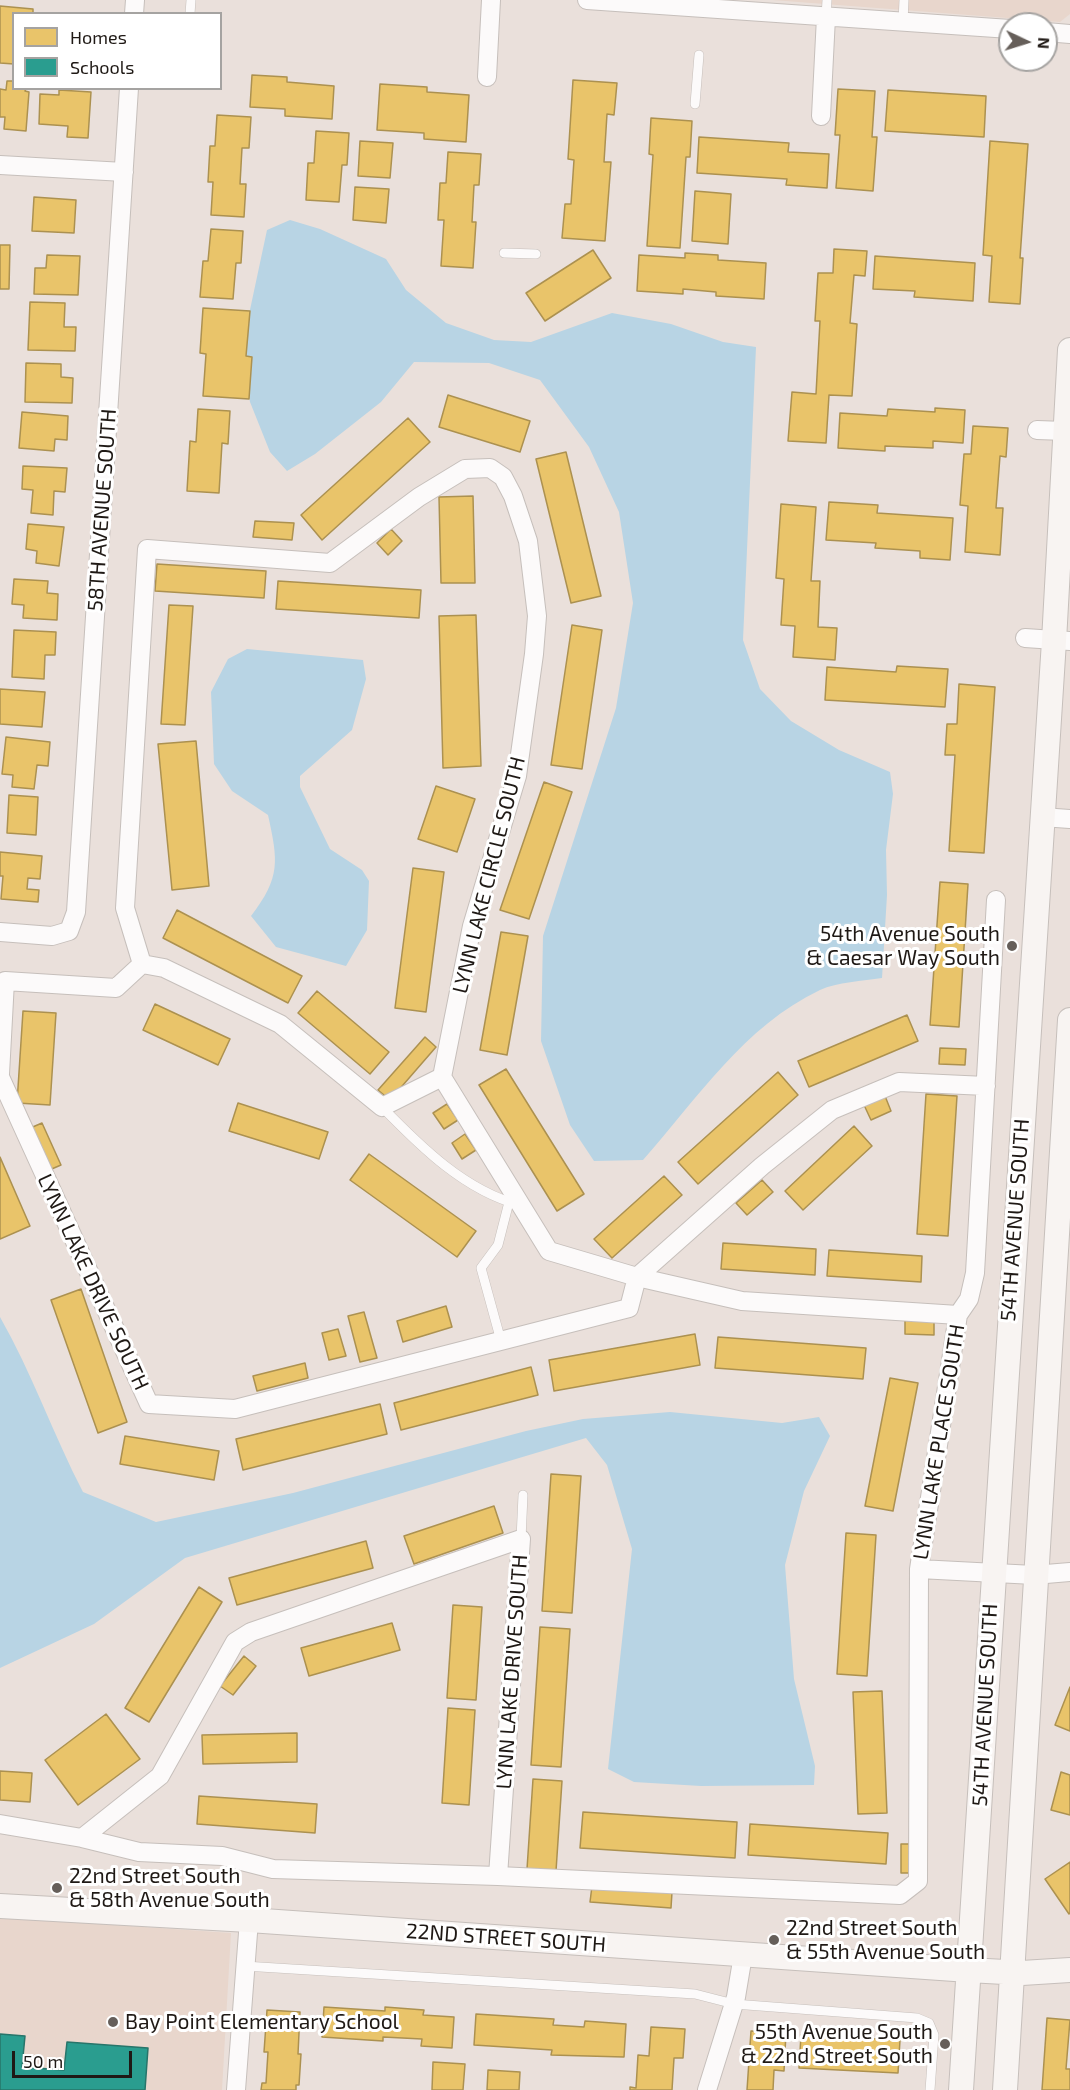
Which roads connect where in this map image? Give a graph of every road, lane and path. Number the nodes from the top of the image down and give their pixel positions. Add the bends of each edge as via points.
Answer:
1 (492, 0) edge
2 (587, 0) edge
3 (904, 0) edge
4 (669, 3) edge
5 (826, 8) edge
6 (903, 22) junction
7 (998, 28) edge
8 (699, 55) dead end
9 (487, 77) dead end
10 (129, 90) edge
11 (695, 104) dead end
12 (821, 116) dead end
13 (0, 165) edge
14 (124, 172) junction
15 (504, 253) dead end
16 (536, 254) dead end
17 (1070, 350) edge
18 (1037, 430) dead end
19 (1065, 431) junction
20 (1025, 638) dead end
21 (1062, 641) edge
22 (1042, 818) junction
23 (1070, 819) edge
24 (996, 900) dead end
25 (0, 932) edge
26 (142, 964) junction
27 (1070, 1020) edge
28 (0, 1076) edge
29 (442, 1077) junction
30 (986, 1086) junction
31 (381, 1107) junction
32 (515, 1204) junction
33 (637, 1277) junction
34 (958, 1315) junction
35 (501, 1341) junction
36 (523, 1495) dead end
37 (521, 1539) junction
38 (919, 1569) junction
39 (1070, 1572) edge
40 (992, 1573) junction
41 (1034, 1575) junction
42 (0, 1824) edge
43 (82, 1838) junction
44 (498, 1876) junction
45 (0, 1906) edge
46 (249, 1920) junction
47 (743, 1955) junction
48 (244, 1966) junction
49 (969, 1970) junction
50 (1070, 1970) edge
51 (1012, 1972) junction
52 (734, 2004) junction
53 (236, 2090) edge
54 (707, 2090) edge
55 (930, 2090) edge
56 (961, 2090) edge
57 (1005, 2090) edge

1 - 9 street
2 - 4 street
3 - 6 lane
4 - 5 street
5 - 6 street
5 - 12 street
6 - 7 street
8 - 11 lane
10 - 14 street, 58TH AVENUE SOUTH
13 - 14 street
14 - 25 street, 58TH AVENUE SOUTH via 76,912 69,931 52,936
15 - 16 lane
17 - 19 main road, 54TH AVENUE SOUTH
18 - 19 street
19 - 21 main road, 54TH AVENUE SOUTH
20 - 21 street
21 - 22 main road, 54TH AVENUE SOUTH
22 - 23 street
22 - 40 main road, 54TH AVENUE SOUTH
24 - 30 street, LYNN LAKE PLACE SOUTH
26 - 28 street, LYNN LAKE DRIVE SOUTH via 116,988 5,981
26 - 29 street, LYNN LAKE CIRCLE SOUTH via 125,908 147,549 330,563 419,497 465,469 490,468 503,477 513,496 528,541 537,616 517,776 472,926
26 - 31 street via 164,968 280,1024
27 - 41 main road, 54TH AVENUE SOUTH
28 - 35 street, LYNN LAKE DRIVE SOUTH via 149,1404 235,1409
29 - 31 street
29 - 32 street
30 - 33 street via 899,1082 832,1110
30 - 34 street, LYNN LAKE PLACE SOUTH via 975,1273 969,1299
31 - 32 lane via 424,1150 496,1199
32 - 33 street via 549,1251
32 - 35 lane via 498,1245 481,1268
33 - 34 street via 742,1302
33 - 35 street, LYNN LAKE DRIVE SOUTH via 629,1308
34 - 38 street, LYNN LAKE PLACE SOUTH
36 - 37 lane
37 - 43 street, LYNN LAKE DRIVE SOUTH via 251,1632 235,1642 160,1776
37 - 44 street, LYNN LAKE DRIVE SOUTH
38 - 40 street
38 - 44 street, LYNN LAKE PLACE SOUTH via 918,1881 900,1895
39 - 41 street
40 - 41 street
40 - 49 main road, 54TH AVENUE SOUTH
41 - 51 main road, 54TH AVENUE SOUTH
42 - 43 street
43 - 44 street via 139,1852 222,1856 273,1869
45 - 46 main road, 22ND STREET SOUTH
46 - 47 main road, 22ND STREET SOUTH
46 - 48 street
47 - 49 main road, 22ND STREET SOUTH
47 - 52 street
48 - 52 lane via 695,1994
48 - 53 street
49 - 51 main road, 22ND STREET SOUTH
49 - 56 main road, 54TH AVENUE SOUTH
50 - 51 main road, 22ND STREET SOUTH
51 - 57 main road, 54TH AVENUE SOUTH
52 - 54 street
52 - 55 lane via 917,2018 928,2023 934,2035

